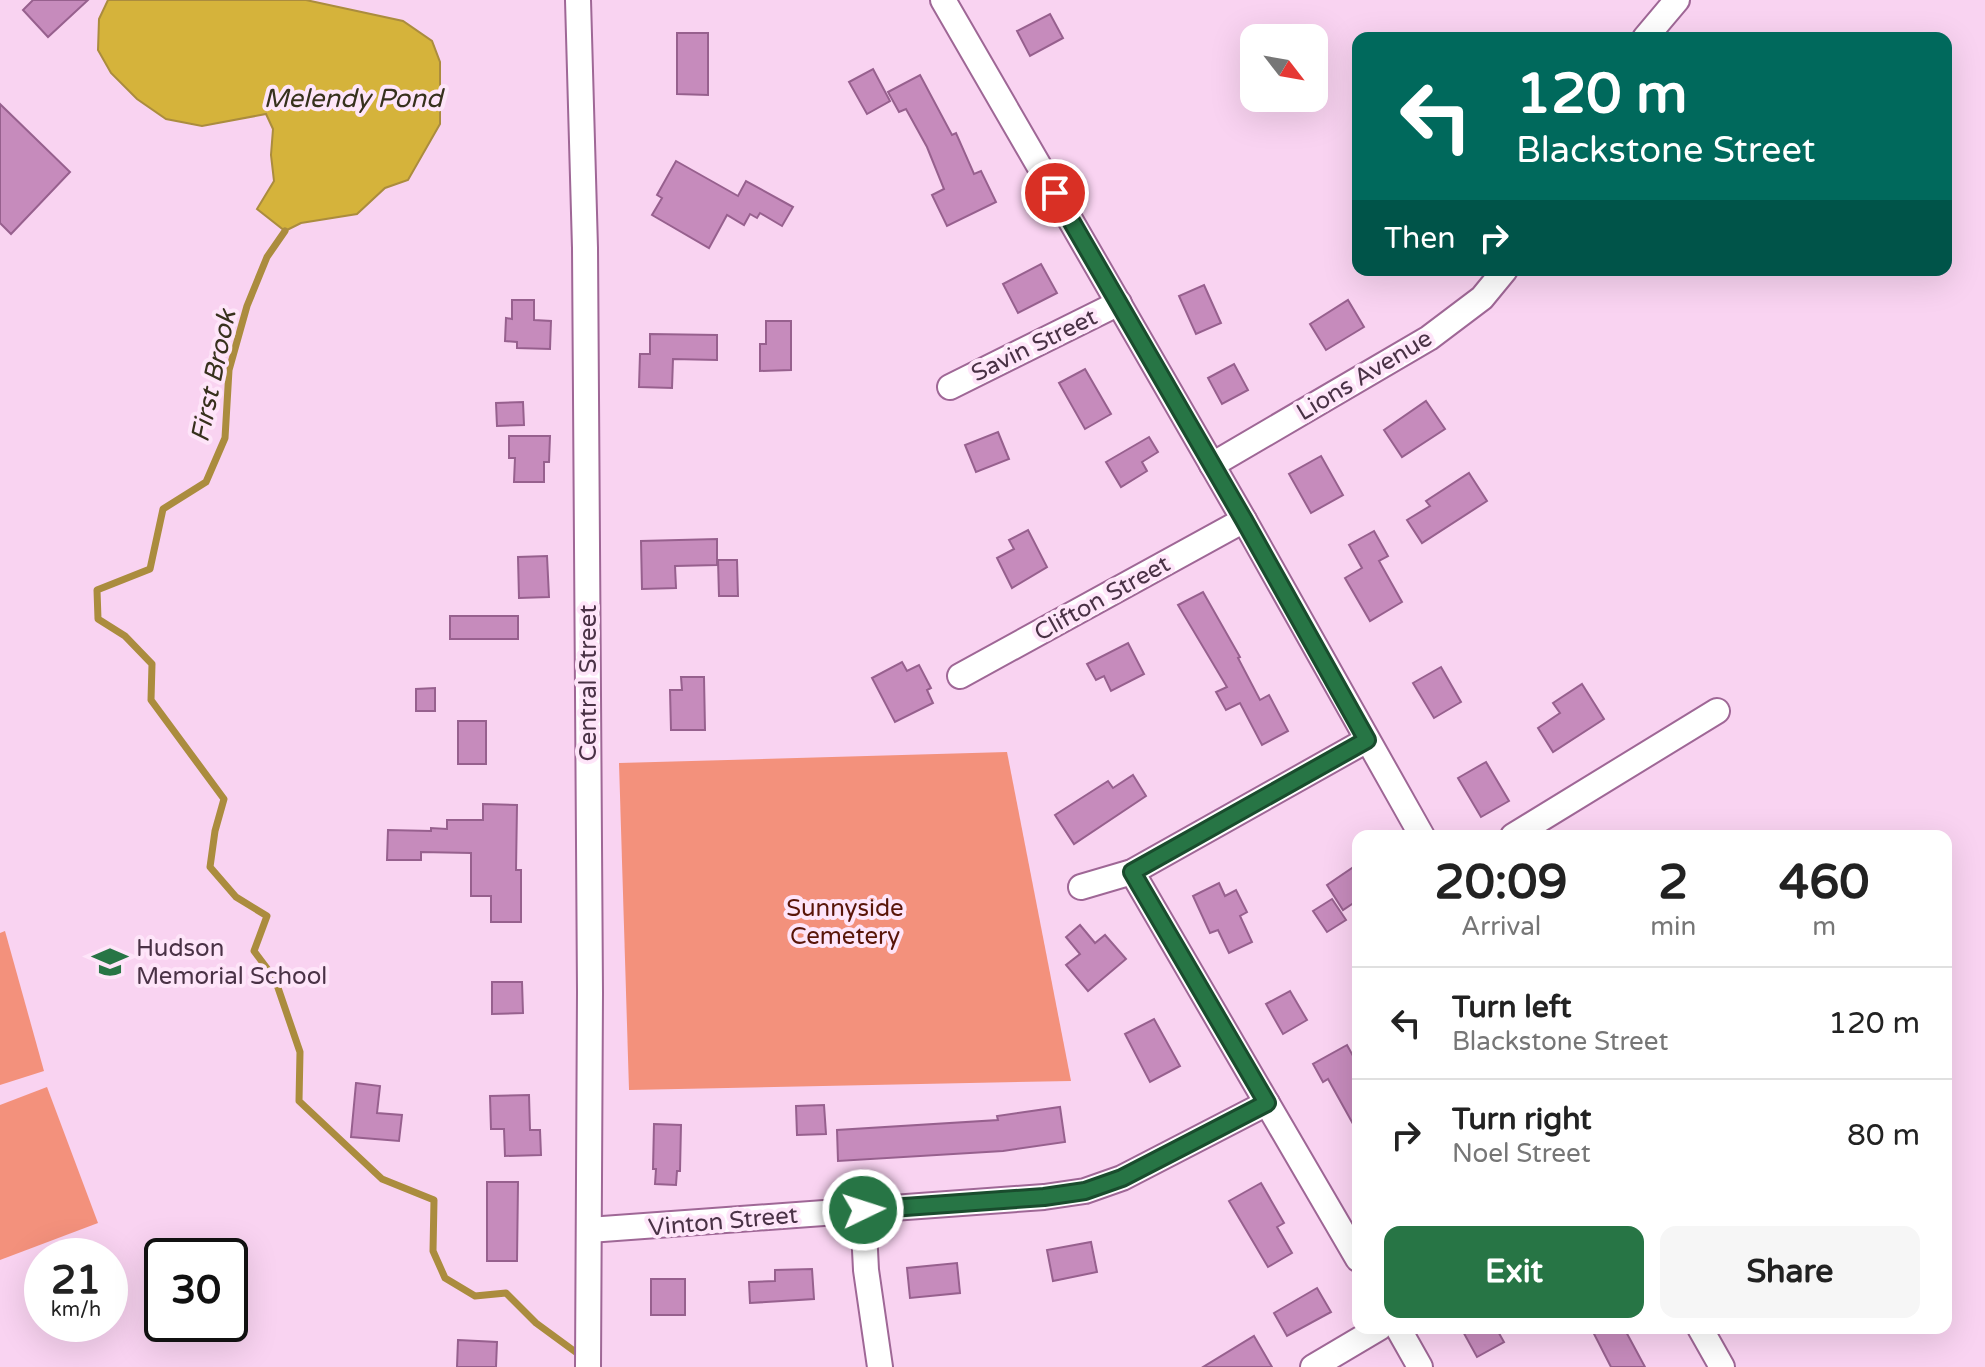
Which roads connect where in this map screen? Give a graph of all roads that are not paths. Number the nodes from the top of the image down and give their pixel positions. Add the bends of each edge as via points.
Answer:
1 (578, 0) edge
2 (943, 0) edge
3 (1677, 0) edge
4 (1650, 32) edge
5 (1500, 276) edge
6 (1119, 303) junction
7 (950, 387) dead end
8 (1212, 465) junction
9 (1244, 520) junction
10 (960, 676) dead end
11 (1717, 711) dead end
12 (1367, 740) junction
13 (1419, 830) edge
14 (1523, 830) edge
15 (1132, 872) junction
16 (1081, 887) dead end
17 (1267, 1103) junction
18 (863, 1210) junction
19 (589, 1230) junction
20 (1352, 1249) edge
21 (1369, 1334) edge
22 (1401, 1334) edge
23 (1703, 1334) edge
24 (588, 1367) edge
25 (880, 1367) edge
26 (1313, 1367) edge
27 (1420, 1367) edge
28 (1722, 1367) edge

1 - 19 street, Central Street via 585,248
2 - 6 street
3 - 4 street
5 - 8 street, Lions Avenue via 1482,298 1429,338
6 - 7 street, Savin Street
6 - 8 street
8 - 9 street
9 - 10 street, Clifton Street
9 - 12 street
11 - 14 street
12 - 13 street
12 - 15 street
15 - 16 street
15 - 17 street
17 - 18 street, Vinton Street via 1122,1178 1085,1191
17 - 20 street
18 - 19 street, Vinton Street
18 - 25 street
19 - 24 street, Central Street
21 - 26 street
22 - 27 street
23 - 28 street

